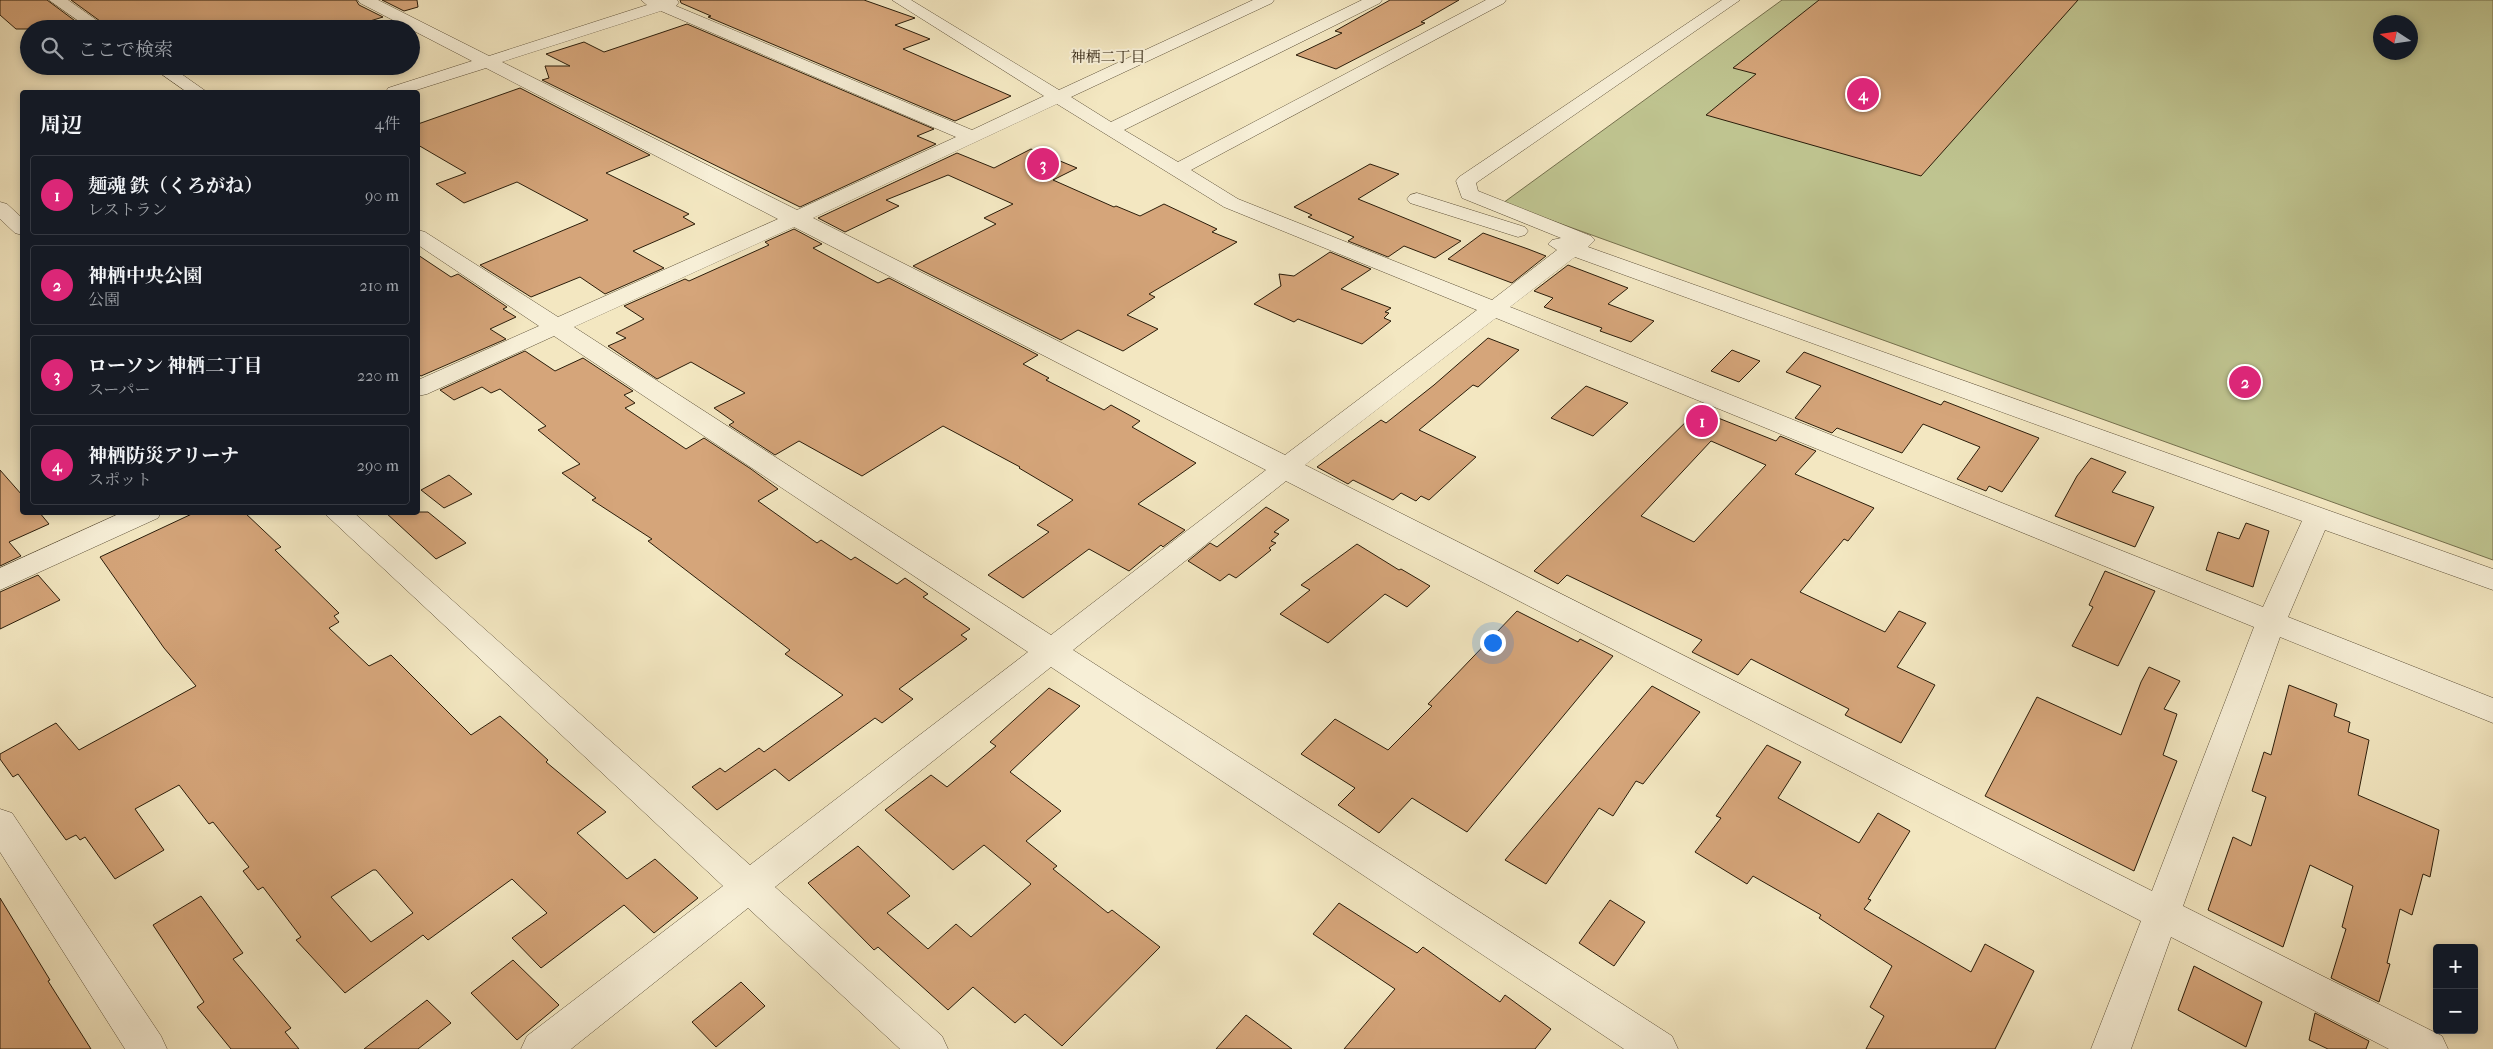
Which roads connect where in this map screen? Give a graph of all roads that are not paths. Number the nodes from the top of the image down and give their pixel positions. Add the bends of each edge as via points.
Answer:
1 (57, 0) edge
2 (366, 0) edge
3 (900, 0) edge
4 (1266, 0) edge
5 (1374, 0) edge
6 (1498, 0) edge
7 (1732, 0) edge
8 (663, 2) edge
9 (87, 20) edge
10 (405, 20) edge
11 (420, 27) edge
12 (488, 62) junction
13 (172, 75) edge
14 (195, 90) edge
15 (400, 90) edge
16 (1057, 96) junction
17 (1111, 129) junction
18 (971, 136) junction
19 (1177, 170) junction
20 (1417, 199) dead end
21 (794, 219) junction
22 (420, 237) edge
23 (1572, 248) junction
24 (1491, 309) junction
25 (556, 326) junction
26 (420, 388) edge
27 (1284, 469) junction
28 (141, 515) edge
29 (339, 515) edge
30 (2317, 517) junction
31 (0, 580) edge
32 (2493, 580) edge
33 (2271, 622) junction
34 (1050, 651) junction
35 (2493, 711) edge
36 (0, 822) edge
37 (749, 887) junction
38 (2162, 914) junction
39 (147, 1049) edge
40 (541, 1049) edge
41 (928, 1049) edge
42 (1658, 1049) edge
43 (2110, 1049) edge
44 (2428, 1049) edge

1 - 9 street
2 - 10 street
3 - 16 street
4 - 16 street
5 - 17 street
6 - 19 street
7 - 23 street via 1466,181 1469,194 1584,240
8 - 12 street
8 - 18 street
11 - 12 street
12 - 15 street
12 - 21 street
13 - 14 street
16 - 17 street
16 - 18 street
17 - 19 street
18 - 21 street
19 - 24 street via 1231,203
20 - 23 street
21 - 25 street
21 - 27 street
22 - 25 street
23 - 24 street
23 - 30 street
24 - 27 street
24 - 33 street
25 - 26 street
25 - 34 street
27 - 34 street
27 - 38 street
28 - 31 street
29 - 37 street
30 - 32 street
30 - 33 street
33 - 35 street
33 - 38 street
34 - 37 street
34 - 42 street
36 - 39 street
37 - 40 street
37 - 41 street
38 - 43 street
38 - 44 street

